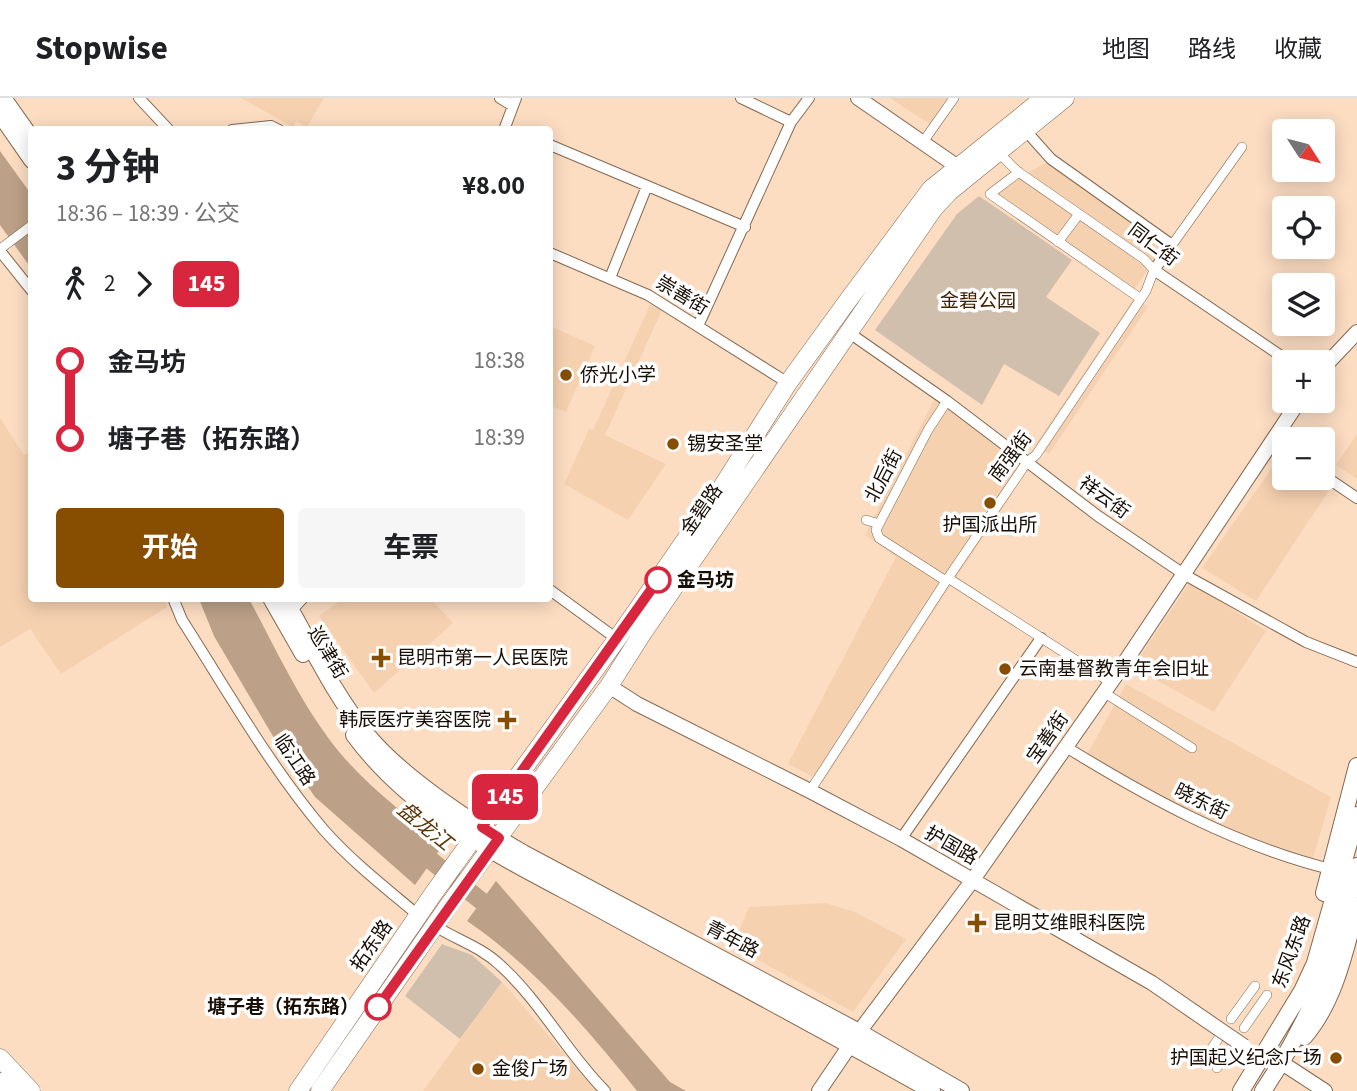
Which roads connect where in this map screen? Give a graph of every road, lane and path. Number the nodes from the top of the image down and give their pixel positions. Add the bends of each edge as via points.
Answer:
1 (3, 98) edge
2 (139, 98) edge
3 (500, 98) edge
4 (741, 98) edge
5 (809, 98) edge
6 (858, 98) edge
7 (954, 98) edge
8 (1044, 98) edge
9 (1065, 98) edge
10 (514, 102) edge
11 (0, 114) edge
12 (791, 121) junction
13 (165, 126) edge
14 (508, 126) edge
15 (1026, 131) junction
16 (28, 133) edge
17 (923, 142) junction
18 (553, 146) edge
19 (1242, 147) dead end
20 (998, 152) junction
21 (28, 154) edge
22 (958, 167) junction
23 (1020, 172) junction
24 (647, 186) junction
25 (1079, 214) junction
26 (745, 227) junction
27 (28, 228) edge
28 (1058, 242) junction
29 (1172, 244) junction
30 (3, 248) edge
31 (553, 254) edge
32 (1154, 270) junction
33 (610, 278) junction
34 (28, 285) edge
35 (1141, 299) junction
36 (698, 326) junction
37 (848, 332) junction
38 (1357, 332) edge
39 (1272, 350) edge
40 (1335, 355) edge
41 (788, 383) junction
42 (947, 401) junction
43 (1272, 440) edge
44 (1027, 462) junction
45 (1335, 483) edge
46 (1357, 498) edge
47 (866, 520) dead end
48 (879, 524) junction
49 (1185, 575) junction
50 (947, 580) junction
51 (553, 592) edge
52 (175, 602) edge
53 (273, 602) edge
54 (287, 605) edge
55 (1041, 638) junction
56 (617, 639) junction
57 (1357, 663) edge
58 (609, 686) junction
59 (1107, 687) junction
60 (1066, 747) junction
61 (1192, 748) dead end
62 (1357, 766) edge
63 (810, 791) junction
64 (1357, 815) edge
65 (474, 839) junction
66 (901, 839) junction
67 (494, 844) junction
68 (1357, 866) edge
69 (1330, 869) junction
70 (972, 881) junction
71 (433, 894) joint
72 (449, 905) joint
73 (1357, 906) edge
74 (419, 916) junction
75 (435, 926) junction
76 (1255, 986) dead end
77 (1267, 995) dead end
78 (1231, 1019) dead end
79 (1244, 1028) dead end
80 (1217, 1033) junction
81 (855, 1038) junction
82 (1273, 1041) junction
83 (1237, 1047) junction
84 (0, 1058) edge
85 (1262, 1058) junction
86 (1204, 1060) dead end
87 (1282, 1063) junction
88 (1217, 1068) dead end
89 (0, 1082) edge
90 (16, 1091) edge
91 (31, 1091) edge
92 (298, 1091) edge
93 (320, 1091) edge
94 (605, 1091) edge
95 (819, 1091) edge
96 (932, 1091) edge
97 (961, 1091) edge
98 (1241, 1091) edge
99 (1263, 1091) edge
100 (1325, 1091) edge

1 - 16 main road
2 - 13 street
3 - 10 street
4 - 12 street
5 - 12 street
6 - 17 street
7 - 17 street
8 - 22 main road, 金碧路
9 - 15 main road, 金碧路
10 - 14 street
11 - 21 main road
12 - 26 street
15 - 20 main road, 金碧路
15 - 29 street via 1051,159
17 - 22 street
18 - 24 street
19 - 29 street, 南强街
20 - 23 street, 同仁街
20 - 37 main road, 金碧路 via 934,208
22 - 41 main road, 金碧路 via 931,190
23 - 25 street, 同仁街
23 - 28 street via 990,194
24 - 26 street
24 - 33 street
25 - 28 street
25 - 32 street, 同仁街
26 - 36 street
27 - 30 street
28 - 35 street
29 - 32 street, 南强街
30 - 34 street
31 - 33 street, 崇善街
32 - 35 street, 南强街
32 - 39 street, 同仁街
33 - 36 street, 崇善街
35 - 44 street, 南强街 via 1037,455
36 - 41 street, 崇善街
37 - 42 street, 祥云街
37 - 58 main road, 金碧路
38 - 40 street
41 - 56 main road, 金碧路
42 - 44 street, 祥云街
42 - 48 street, 北后街
43 - 49 street, 宝善街
44 - 49 street, 祥云街
44 - 50 street, 南强街
45 - 46 street
47 - 48 street
48 - 50 street, 北后街 via 879,538
49 - 57 street, 祥云街 via 1306,642
49 - 59 street, 宝善街
50 - 55 street
50 - 63 street, 南强街
51 - 56 street
52 - 74 street, 临江路 via 299,799 353,860
53 - 65 main road, 巡津街 via 339,713 373,758 398,784
54 - 65 main road, 巡津街 via 369,737
55 - 59 street
55 - 66 street
56 - 65 main road, 金碧路
58 - 63 street, 护国路
58 - 67 main road, 金碧路
59 - 60 street, 宝善街
59 - 61 street
60 - 69 street, 晓东街 via 1212,829
60 - 70 street, 宝善街
62 - 69 main road
63 - 66 street, 护国路
64 - 82 main road, 东风东路 via 1315,963
65 - 67 main road, 青年路
65 - 71 main road, 金碧路
66 - 70 street, 护国路
67 - 72 main road, 金碧路
67 - 81 main road, 青年路
68 - 87 main road, 东风东路 via 1328,965
69 - 82 main road via 1312,939
70 - 80 street, 护国路 via 1152,983
70 - 81 street, 宝善街
71 - 74 main road, 拓东路
72 - 75 main road, 拓东路
73 - 87 main road via 1331,995
74 - 92 main road, 拓东路
75 - 93 main road, 拓东路
75 - 94 street via 484,952 526,991
76 - 78 street
77 - 79 street
80 - 83 street, 护国路, bridge
80 - 86 street
81 - 95 street, 宝善街
81 - 96 main road, 青年路
81 - 97 main road, 青年路
82 - 85 main road, 东风东路
83 - 85 street, 护国路
83 - 88 street
84 - 91 main road
85 - 98 main road, 东风东路
87 - 99 main road, 东风东路
87 - 100 street
89 - 90 main road

